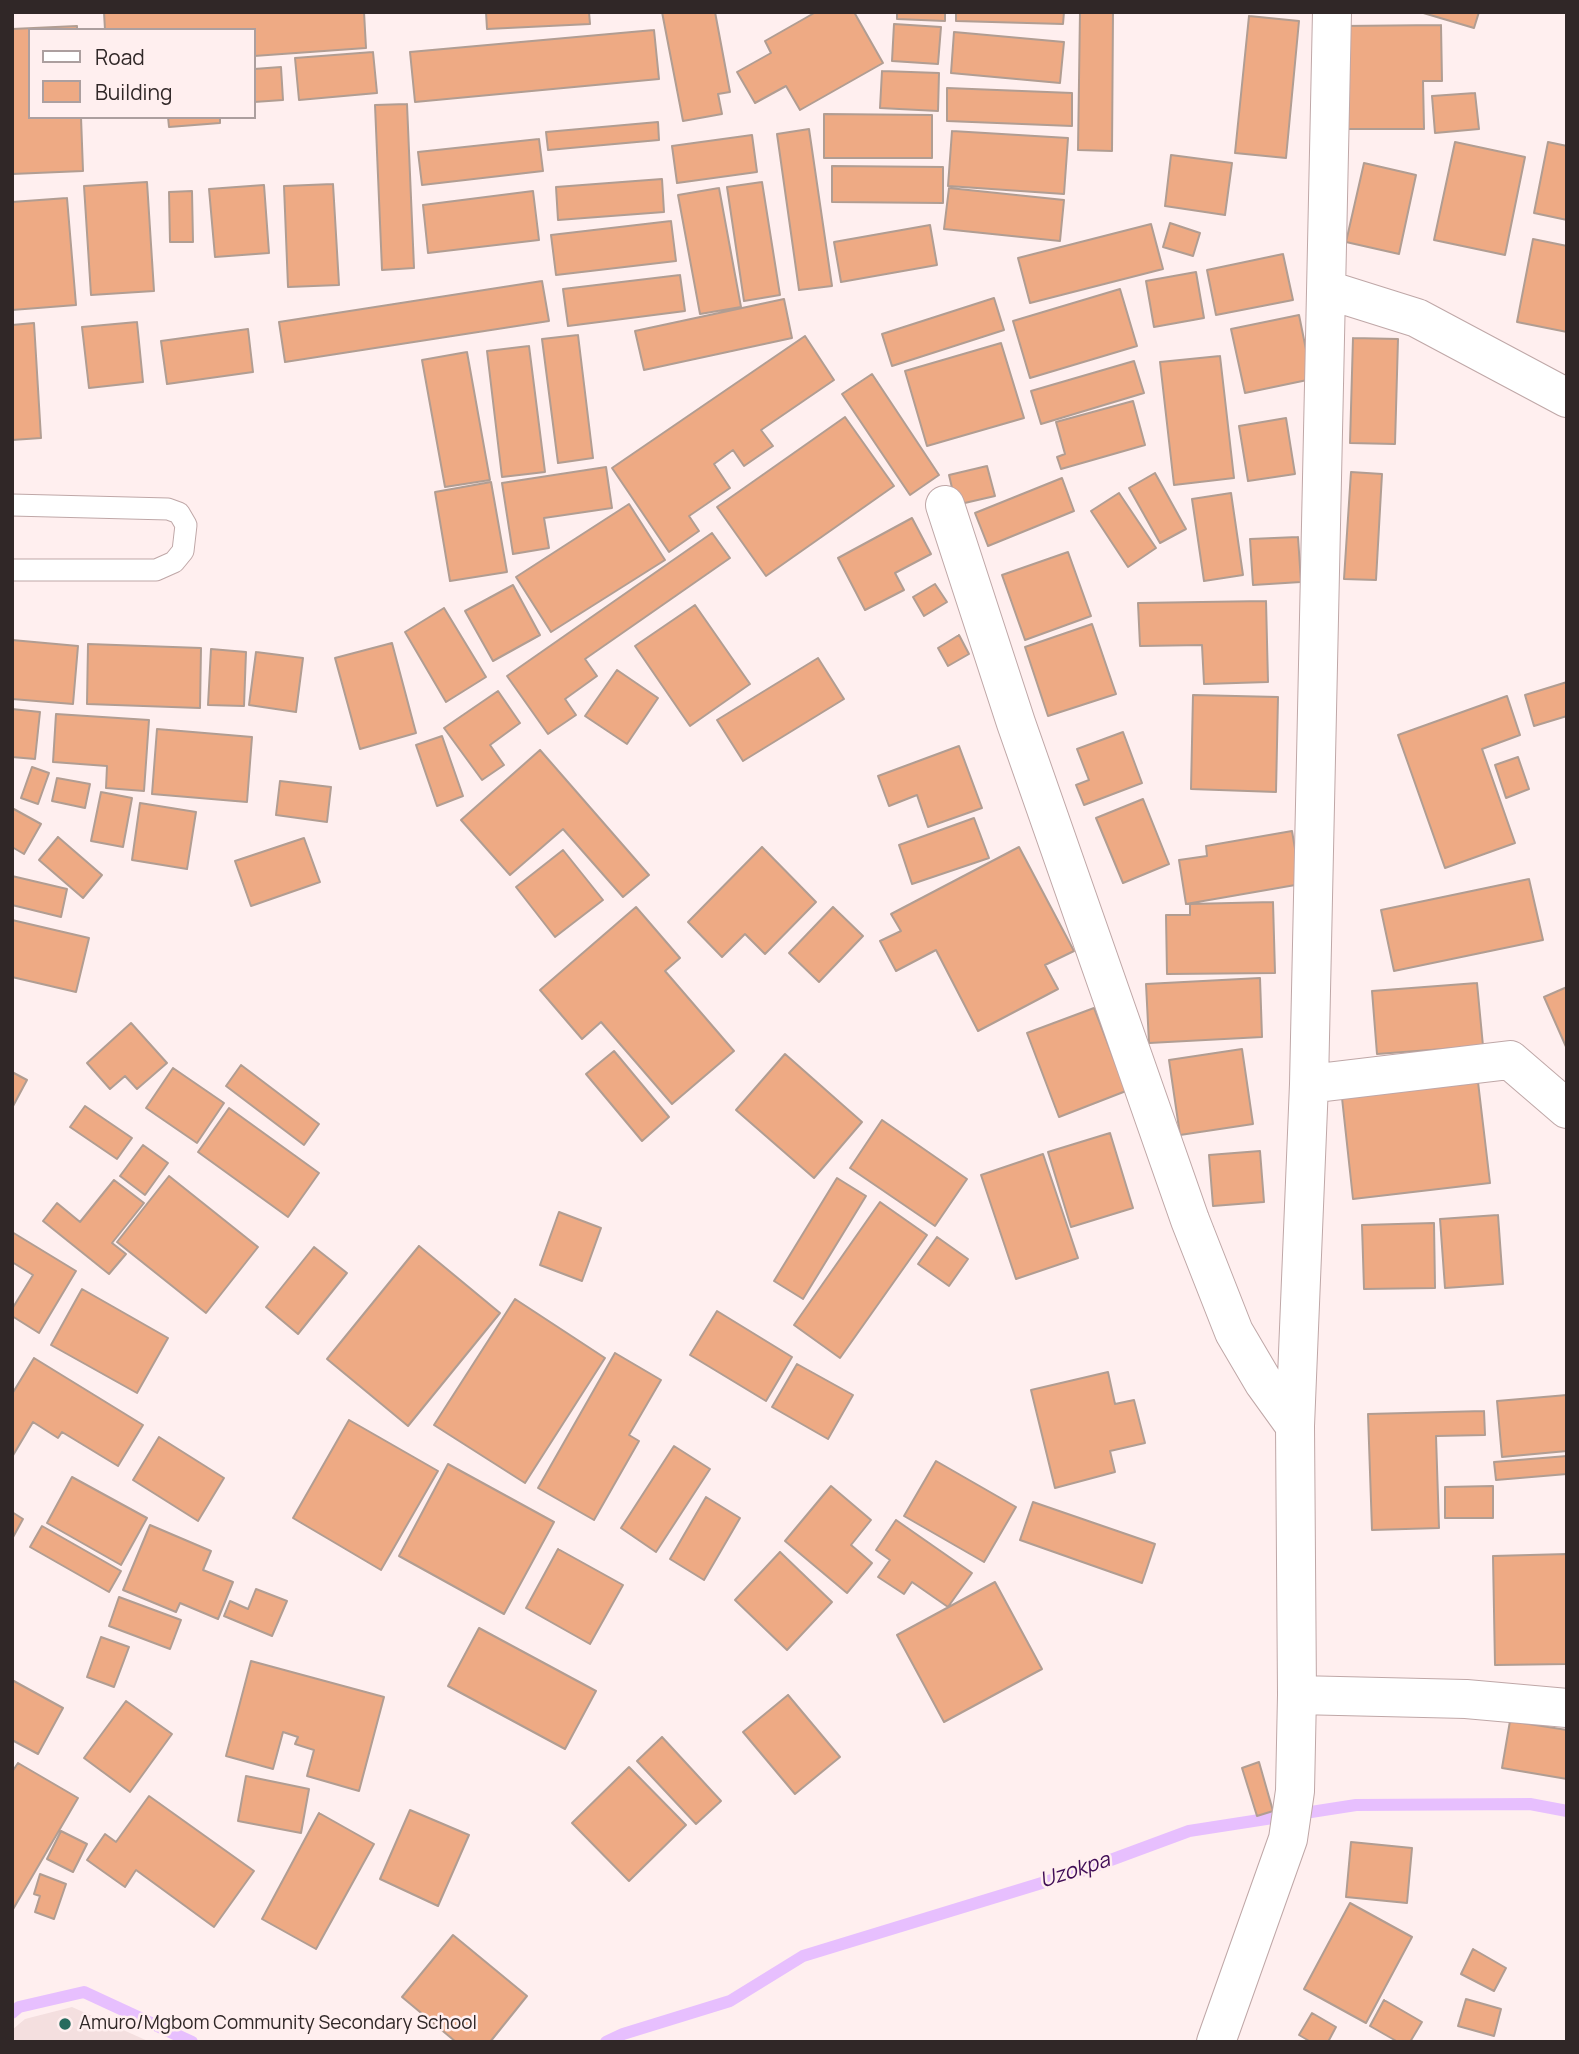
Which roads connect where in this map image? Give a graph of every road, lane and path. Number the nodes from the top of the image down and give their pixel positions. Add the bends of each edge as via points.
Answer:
1 (1332, 12) edge
2 (1328, 290) junction
3 (1567, 398) edge
4 (12, 505) edge
5 (945, 505) dead end
6 (12, 570) edge
7 (1309, 1084) junction
8 (1567, 1109) edge
9 (1295, 1426) junction
10 (1297, 1695) junction
11 (1567, 1708) edge
12 (1216, 2042) edge

1 - 2 street
2 - 3 street via 1417,317
2 - 7 street
4 - 6 lane via 168,509 179,513 186,525 183,551 174,562 156,570
5 - 9 street via 1190,1220 1234,1332
7 - 8 street via 1510,1060
7 - 9 street
9 - 10 street
10 - 11 street via 1466,1699
10 - 12 street via 1295,1791 1288,1839

